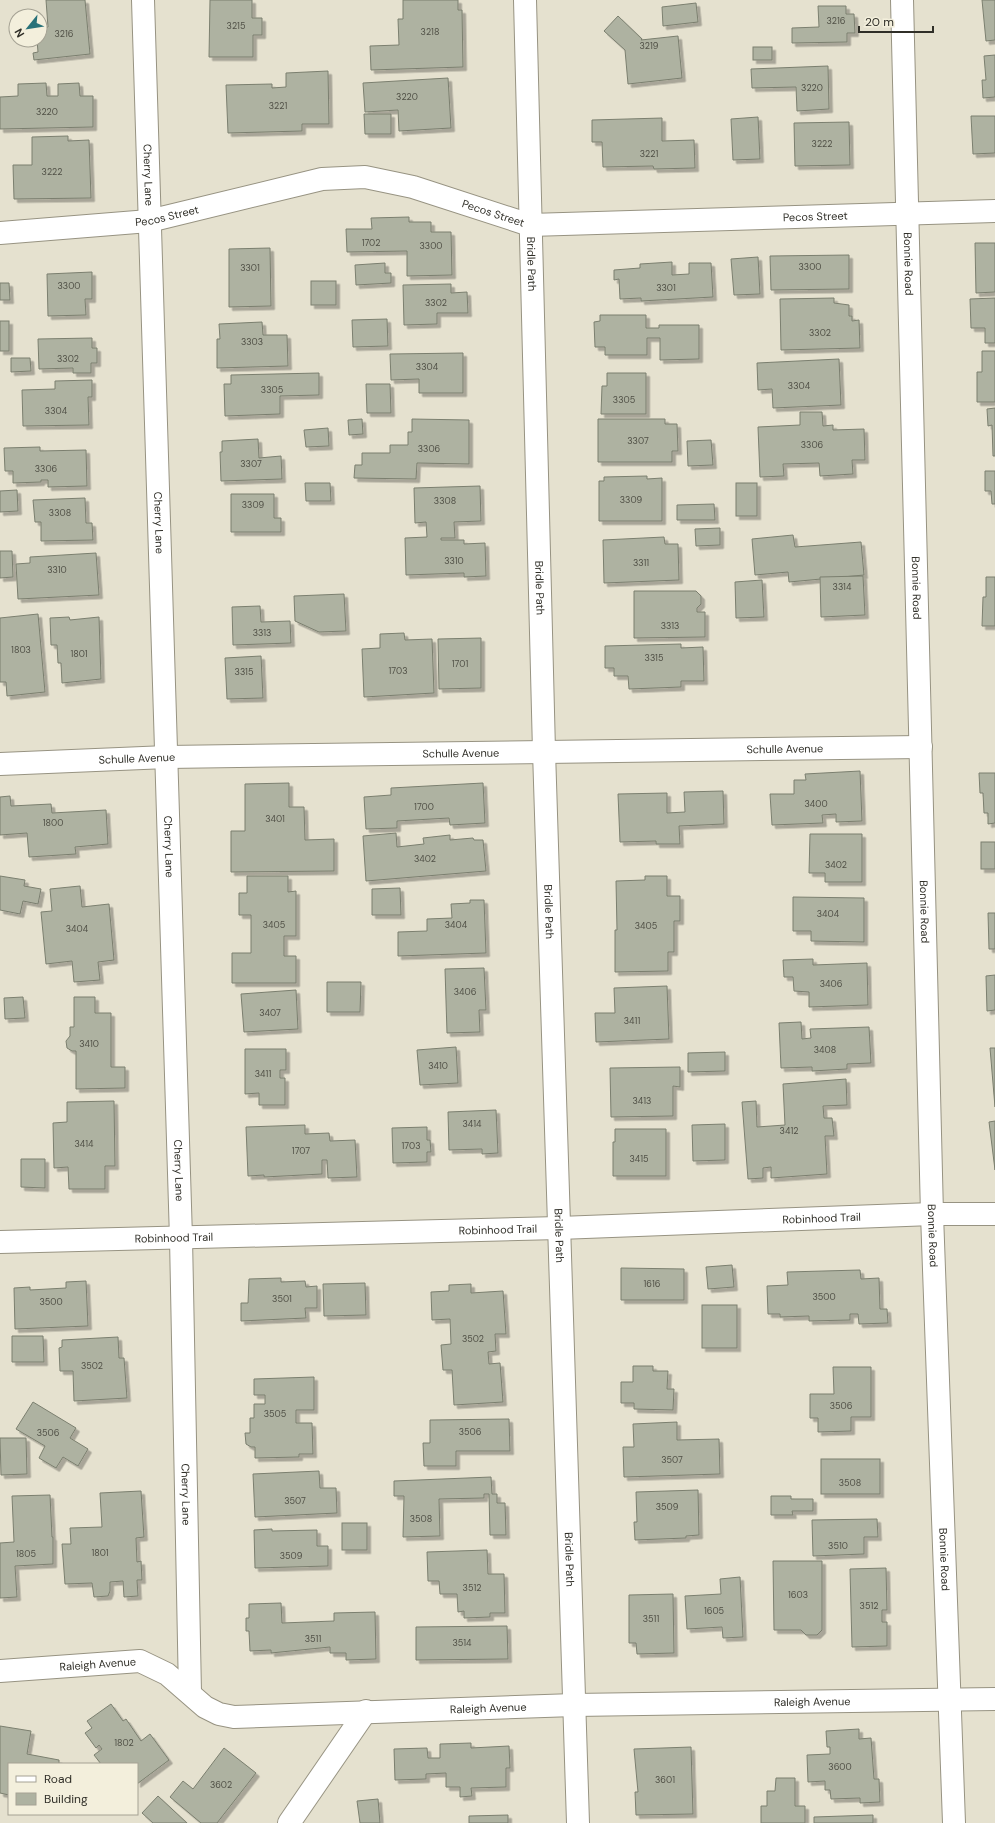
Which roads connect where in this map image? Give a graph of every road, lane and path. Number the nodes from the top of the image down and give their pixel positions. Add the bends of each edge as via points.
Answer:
1 (143, 0) edge
2 (525, 0) edge
3 (902, 0) edge
4 (995, 211) edge
5 (908, 215) junction
6 (149, 222) junction
7 (530, 225) junction
8 (0, 233) edge
9 (921, 747) junction
10 (544, 751) junction
11 (167, 757) junction
12 (0, 764) edge
13 (932, 1214) junction
14 (995, 1214) edge
15 (559, 1228) junction
16 (181, 1238) junction
17 (0, 1242) edge
18 (0, 1671) edge
19 (190, 1693) junction
20 (995, 1700) edge
21 (950, 1701) junction
22 (574, 1705) junction
23 (366, 1711) junction
24 (289, 1823) edge
25 (578, 1823) edge
26 (954, 1823) edge

1 - 6 street, Cherry Lane
2 - 7 street, Bridle Path
3 - 5 street, Bonnie Road
4 - 5 street, Pecos Street
5 - 7 street, Pecos Street
5 - 9 street, Bonnie Road
6 - 7 street, Pecos Street via 322,179 365,177 414,187
6 - 8 street, Pecos Street
6 - 11 street, Cherry Lane
7 - 10 street, Bridle Path
9 - 10 street, Schulle Avenue
9 - 13 street, Bonnie Road
10 - 11 street, Schulle Avenue
10 - 15 street, Bridle Path
11 - 12 street, Schulle Avenue
11 - 16 street, Cherry Lane
13 - 14 street, Robinhood Trail
13 - 15 street, Robinhood Trail
13 - 21 street, Bonnie Road
15 - 16 street, Robinhood Trail
15 - 22 street, Bridle Path
16 - 17 street, Robinhood Trail
16 - 19 street, Cherry Lane
18 - 19 street, Raleigh Avenue via 140,1661 167,1674
19 - 23 street, Raleigh Avenue via 204,1707 218,1714 234,1717
20 - 21 street, Raleigh Avenue
21 - 22 street, Raleigh Avenue
21 - 26 street, Bonnie Road
22 - 23 street, Raleigh Avenue
22 - 25 street, Bridle Path
23 - 24 street

